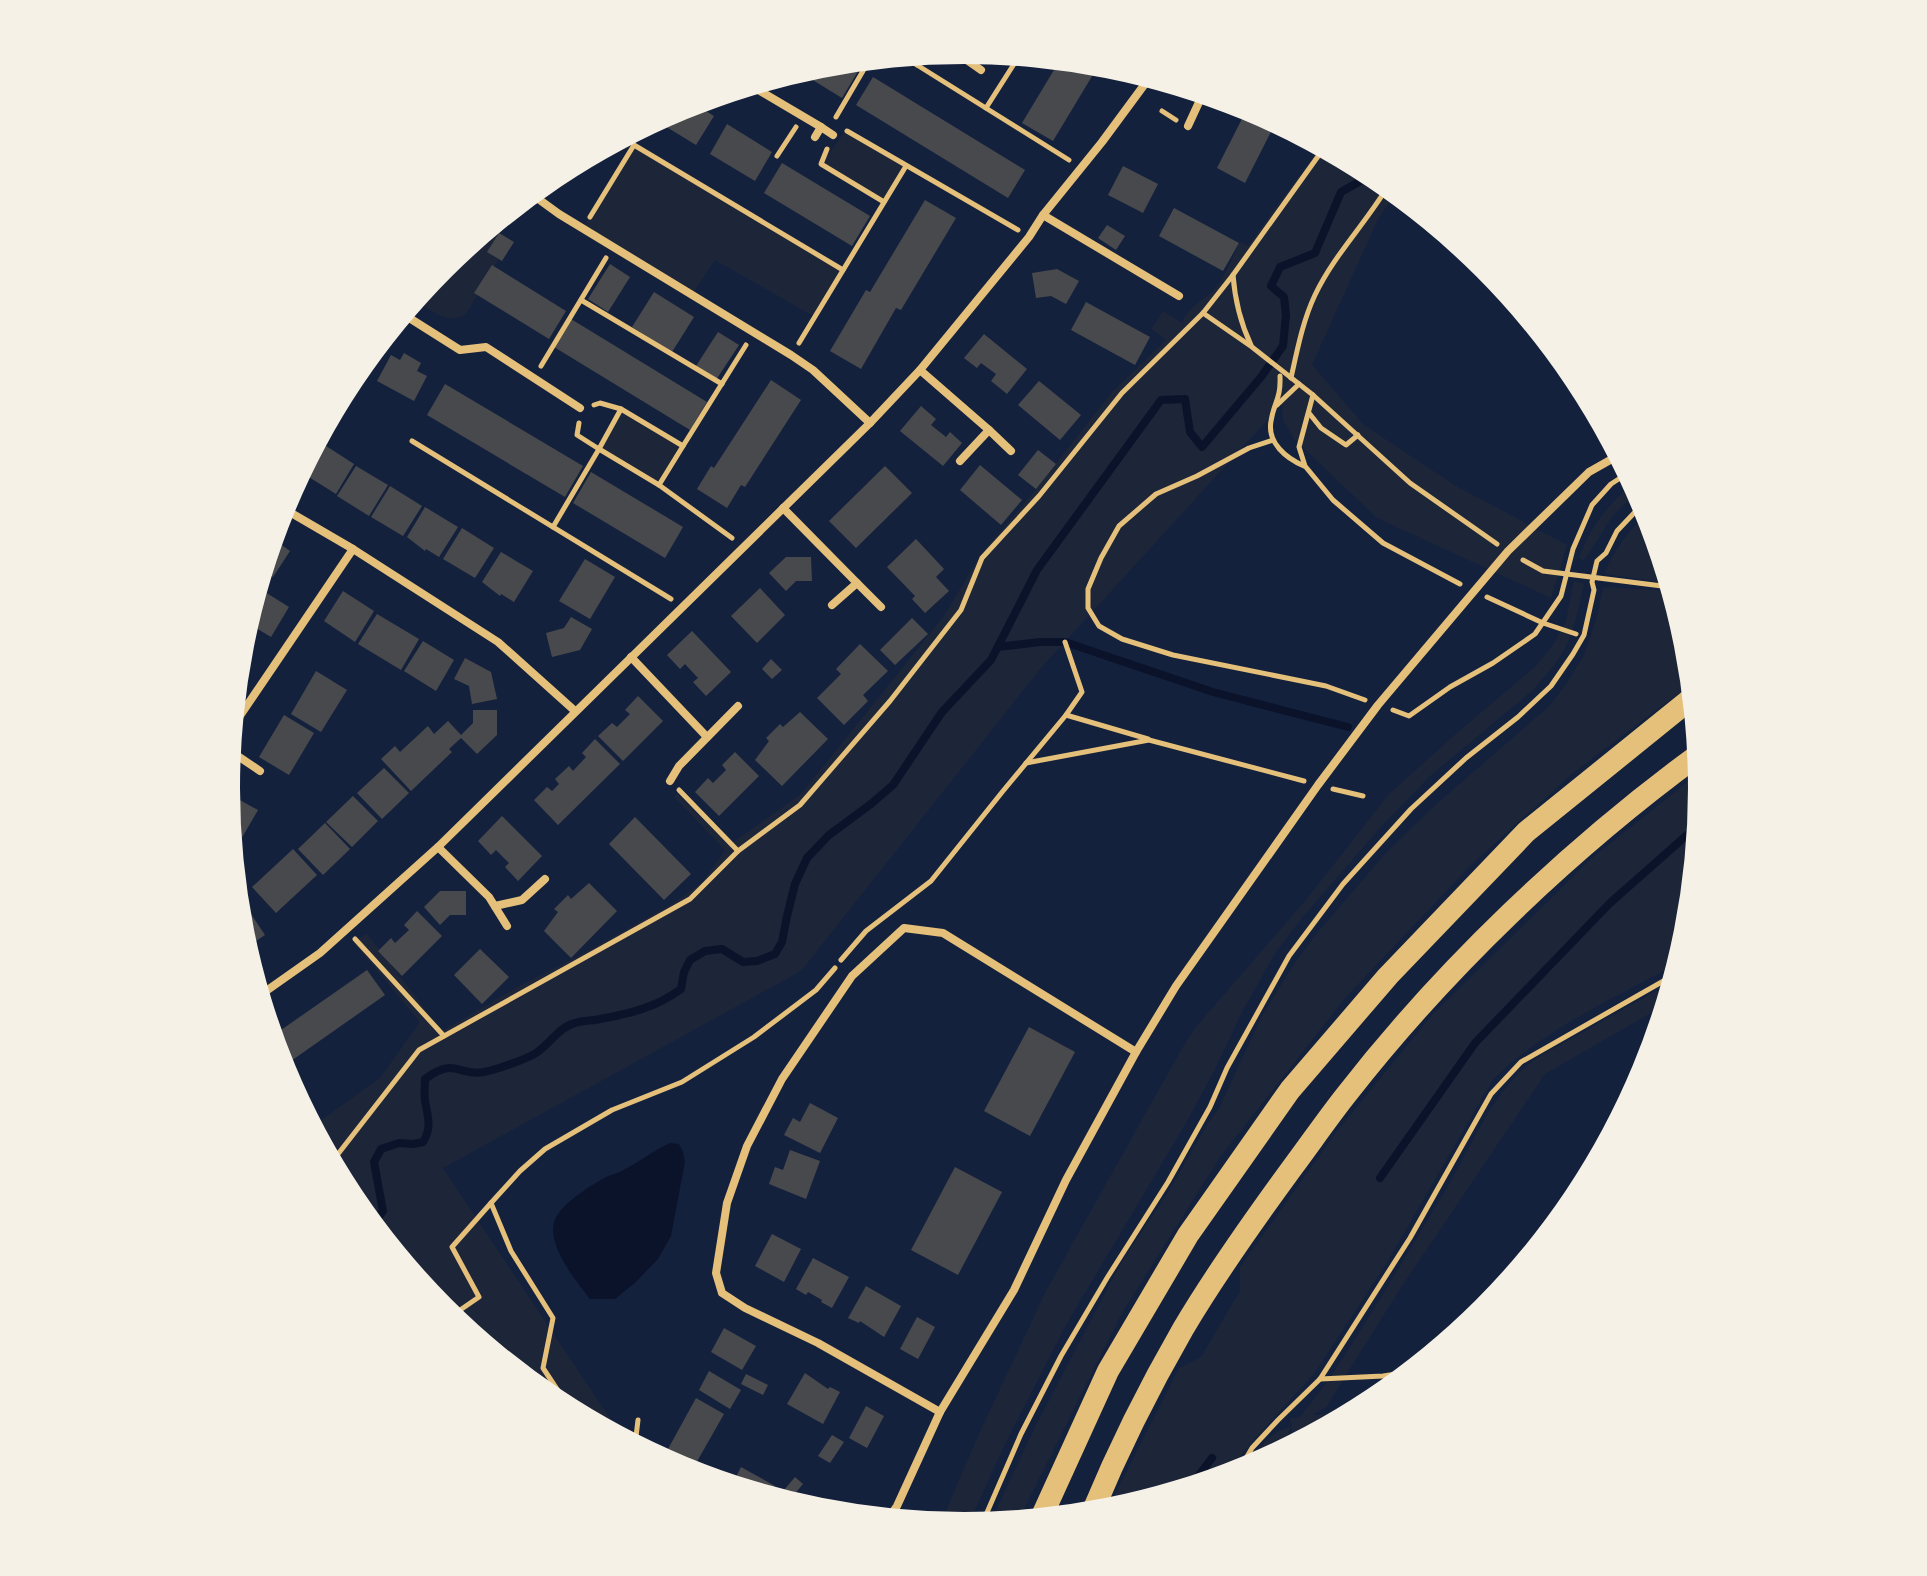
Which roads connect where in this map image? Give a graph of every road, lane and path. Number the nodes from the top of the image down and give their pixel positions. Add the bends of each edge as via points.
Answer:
1 (973, 64) edge
2 (918, 66) edge
3 (1013, 66) edge
4 (981, 70) dead end
5 (1142, 87) edge
6 (763, 93) edge
7 (1199, 103) edge
8 (986, 108) junction
9 (802, 116) junction
10 (1188, 126) dead end
11 (821, 127) junction
12 (833, 135) joint
13 (815, 137) dead end
14 (777, 156) dead end
15 (1318, 157) edge
16 (906, 166) junction
17 (1081, 168) junction
18 (1380, 197) edge
19 (541, 201) edge
20 (1043, 215) junction
21 (582, 228) junction
22 (1029, 237) junction
23 (612, 247) junction
24 (843, 270) junction
25 (1233, 275) junction
26 (1179, 296) dead end
27 (581, 300) junction
28 (1203, 313) junction
29 (622, 314) dead end
30 (412, 320) edge
31 (617, 322) junction
32 (754, 332) junction
33 (1251, 346) junction
34 (689, 354) dead end
35 (791, 355) junction
36 (684, 362) junction
37 (920, 370) junction
38 (1280, 376) dead end
39 (533, 378) junction
40 (1291, 378) junction
41 (722, 384) junction
42 (1299, 384) junction
43 (1313, 395) junction
44 (1277, 406) junction
45 (580, 408) junction
46 (621, 409) junction
47 (1308, 412) junction
48 (870, 423) junction
49 (989, 430) junction
50 (1358, 435) junction
51 (1273, 440) junction
52 (412, 441) dead end
53 (683, 446) junction
54 (599, 449) junction
55 (1011, 451) dead end
56 (960, 461) dead end
57 (1609, 461) edge
58 (1305, 466) junction
59 (1618, 479) edge
60 (659, 485) junction
61 (783, 508) junction
62 (294, 514) edge
63 (1633, 514) edge
64 (553, 527) junction
65 (743, 545) junction
66 (353, 549) junction
67 (1508, 551) junction
68 (1565, 575) junction
69 (1593, 578) junction
70 (857, 583) junction
71 (1658, 586) edge
72 (1474, 591) junction
73 (832, 605) dead end
74 (682, 606) junction
75 (881, 607) dead end
76 (1543, 623) junction
77 (1576, 634) dead end
78 (1065, 642) dead end
79 (631, 657) junction
80 (1378, 705) junction
81 (738, 706) dead end
82 (1682, 706) edge
83 (244, 709) edge
84 (575, 711) junction
85 (1066, 715) junction
86 (707, 737) junction
87 (1149, 740) junction
88 (241, 758) edge
89 (1026, 763) junction
90 (1687, 763) edge
91 (260, 771) dead end
92 (670, 781) joint
93 (1318, 785) junction
94 (1363, 796) dead end
95 (438, 847) junction
96 (738, 851) junction
97 (545, 879) dead end
98 (495, 906) junction
99 (507, 926) dead end
100 (347, 930) junction
101 (1661, 983) edge
102 (268, 989) edge
103 (444, 1036) junction
104 (1136, 1052) junction
105 (338, 1154) edge
106 (491, 1203) junction
107 (462, 1309) edge
108 (1386, 1376) edge
109 (1320, 1379) junction
110 (554, 1385) edge
111 (940, 1412) junction
112 (638, 1420) dead end
113 (636, 1434) edge
114 (1249, 1453) edge
115 (1098, 1499) edge
116 (1046, 1507) edge
117 (895, 1508) edge
118 (988, 1511) edge

1 - 4 street
2 - 8 path
3 - 8 path
5 - 17 street
6 - 9 street
7 - 10 street
8 - 17 path
9 - 11 street
9 - 14 path
11 - 12 street
11 - 13 street
12 - 16 path via 846,130
15 - 25 path
16 - 22 path
16 - 24 path
17 - 20 street
18 - 40 path via 1315,295
19 - 21 street
20 - 22 street
20 - 26 street
21 - 23 street
21 - 24 path via 634,145
22 - 37 street
23 - 27 path
23 - 32 street
24 - 35 path
25 - 28 path
25 - 33 path via 1241,323
27 - 31 path
27 - 39 path
28 - 33 path
28 - 96 path via 1122,393 982,558 961,610 880,713 800,805
29 - 31 path
30 - 39 street via 460,350 486,347
31 - 36 path
32 - 35 street
32 - 41 path
33 - 40 path
34 - 36 path
35 - 48 street
36 - 41 path
37 - 48 street
37 - 49 street
38 - 44 path
39 - 45 street
40 - 42 path
41 - 53 path
42 - 43 path
42 - 44 path
43 - 47 path
43 - 50 path
44 - 51 path via 1270,424
45 - 46 path via 600,403
45 - 54 path via 577,435
46 - 53 path
46 - 54 path
47 - 50 path via 1346,445
47 - 58 path via 1299,447
48 - 61 street
49 - 55 street
49 - 56 street
50 - 67 path via 1410,483
51 - 58 path via 1287,459
51 - 80 path via 1156,494 1119,526 1088,589 1088,608 1099,626 1122,639 1173,655 1326,686
52 - 64 path
53 - 60 path
54 - 60 path
54 - 64 path
57 - 67 street via 1589,472
58 - 72 path via 1333,500 1383,543
59 - 68 path via 1592,505
60 - 65 path
61 - 65 street
61 - 70 street
62 - 66 street
63 - 69 path via 1597,561
64 - 74 path
65 - 74 street
66 - 83 street
66 - 84 street via 498,642
67 - 68 path via 1543,571
67 - 72 street
68 - 69 path
68 - 76 path via 1561,596
69 - 71 path
69 - 118 path via 1584,635 1551,686 1411,809 1343,884 1289,956 1168,1182 1061,1356
70 - 73 street
70 - 75 street
72 - 76 path
72 - 80 street
74 - 79 street
76 - 77 path
76 - 80 path via 1535,634 1409,716
78 - 85 path via 1082,692
79 - 84 street
79 - 86 street
80 - 93 street
81 - 86 street
82 - 116 highway via 1526,832 1388,976 1290,1090 1188,1235 1108,1371
84 - 95 street
85 - 87 path
85 - 89 path
86 - 92 street
87 - 89 path
87 - 93 path
88 - 91 street
89 - 106 path via 931,881 866,931 816,990 682,1082 612,1110 545,1149
90 - 115 highway via 1518,905 1346,1094 1250,1226 1184,1329 1119,1448
92 - 96 path
93 - 94 path
93 - 104 street via 1176,986
95 - 98 street
95 - 100 street
96 - 103 path via 690,899
97 - 98 street via 522,900
98 - 99 street
100 - 102 street
100 - 103 path
101 - 109 path via 1521,1062 1491,1094 1410,1238
103 - 105 path via 419,1050
104 - 111 street via 1014,1290
104 - 111 street via 943,933 904,928 852,976 782,1079 747,1146 727,1203 716,1273 722,1293
106 - 107 path via 452,1247 479,1297
106 - 110 path via 511,1251 553,1318 543,1368
108 - 109 path
109 - 114 path
111 - 117 street
112 - 113 path

